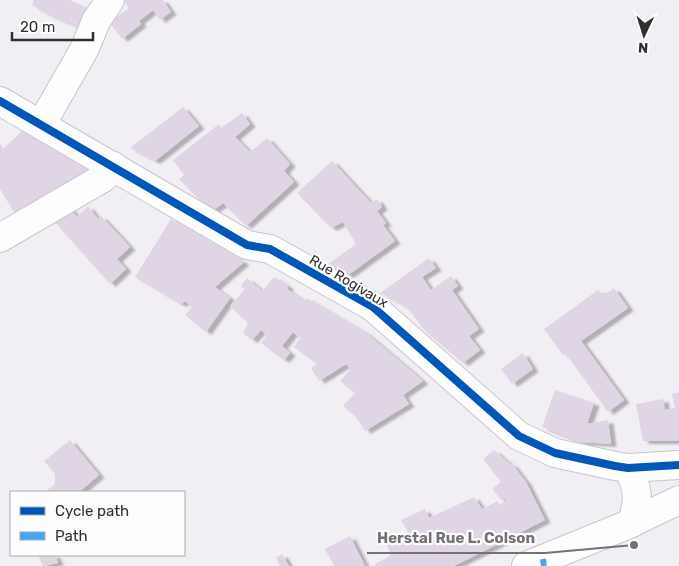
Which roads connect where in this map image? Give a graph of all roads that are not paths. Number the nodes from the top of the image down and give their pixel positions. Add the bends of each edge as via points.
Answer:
1 (110, 0) edge
2 (0, 102) edge
3 (41, 125) junction
4 (113, 166) junction
5 (0, 238) edge
6 (679, 466) edge
7 (628, 468) junction
8 (679, 500) edge
9 (629, 524) junction
10 (526, 566) edge

1 - 3 street
2 - 3 street, Rue Rogivaux
3 - 4 street, Rue Rogivaux
4 - 5 street via 103,178
4 - 7 street, Rue Rogivaux via 247,245 270,250 373,307 519,436 555,453
6 - 7 street, Rue Rogivaux
7 - 9 street via 637,486 638,503
8 - 9 street
9 - 10 street

